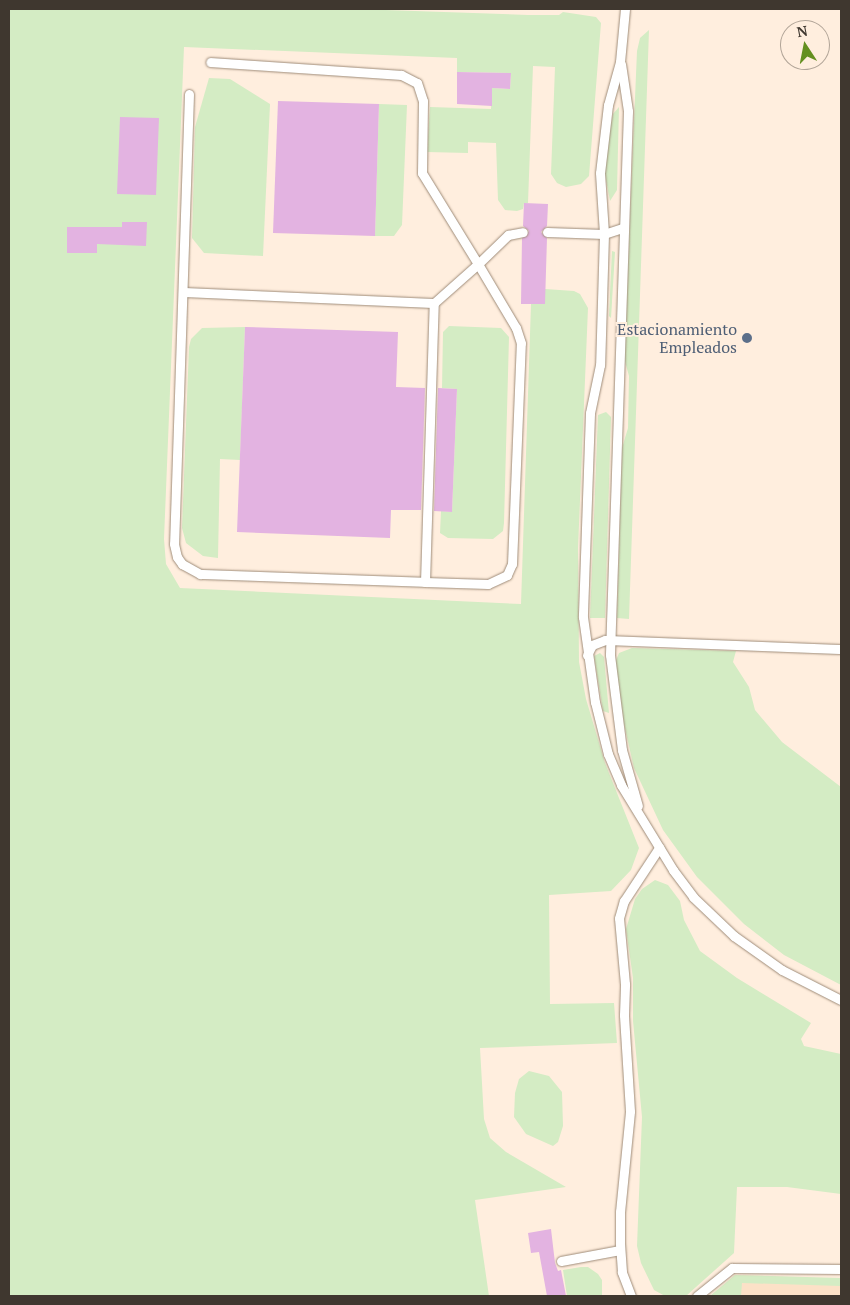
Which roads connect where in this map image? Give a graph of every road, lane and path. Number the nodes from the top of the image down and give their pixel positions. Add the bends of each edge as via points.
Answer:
1 (624, 9) edge
2 (210, 62) dead end
3 (620, 62) junction
4 (189, 94) dead end
5 (623, 228) junction
6 (523, 232) dead end
7 (547, 232) dead end
8 (604, 234) junction
9 (478, 264) junction
10 (183, 292) junction
11 (434, 303) junction
12 (600, 366) junction
13 (618, 366) junction
14 (425, 582) junction
15 (610, 640) junction
16 (841, 649) edge
17 (587, 657) junction
18 (642, 821) junction
19 (659, 848) junction
20 (841, 1000) edge
21 (620, 1250) junction
22 (561, 1261) dead end
23 (841, 1269) edge
24 (631, 1296) edge
25 (697, 1296) edge

1 - 3 lane
2 - 9 lane via 401,75 417,83 423,101 422,173
3 - 5 lane via 628,111
3 - 8 lane via 602,143
4 - 10 lane
5 - 8 lane
5 - 13 lane
6 - 9 lane via 508,235
7 - 8 lane
8 - 12 lane
9 - 11 lane
9 - 14 lane via 516,328 521,343 512,564 507,574 488,584
10 - 11 lane
10 - 14 lane via 174,544 182,564 200,574
11 - 14 lane
12 - 13 lane
12 - 17 lane via 590,413 583,618
13 - 15 lane
15 - 16 lane
15 - 17 lane via 592,645
15 - 18 lane via 611,683 620,742
17 - 18 lane via 608,754
18 - 19 lane
19 - 20 lane via 693,896 734,936 782,970
19 - 21 lane via 624,901 619,918 630,1111 620,1212
21 - 22 lane
21 - 24 lane via 622,1272
23 - 25 lane via 732,1268

